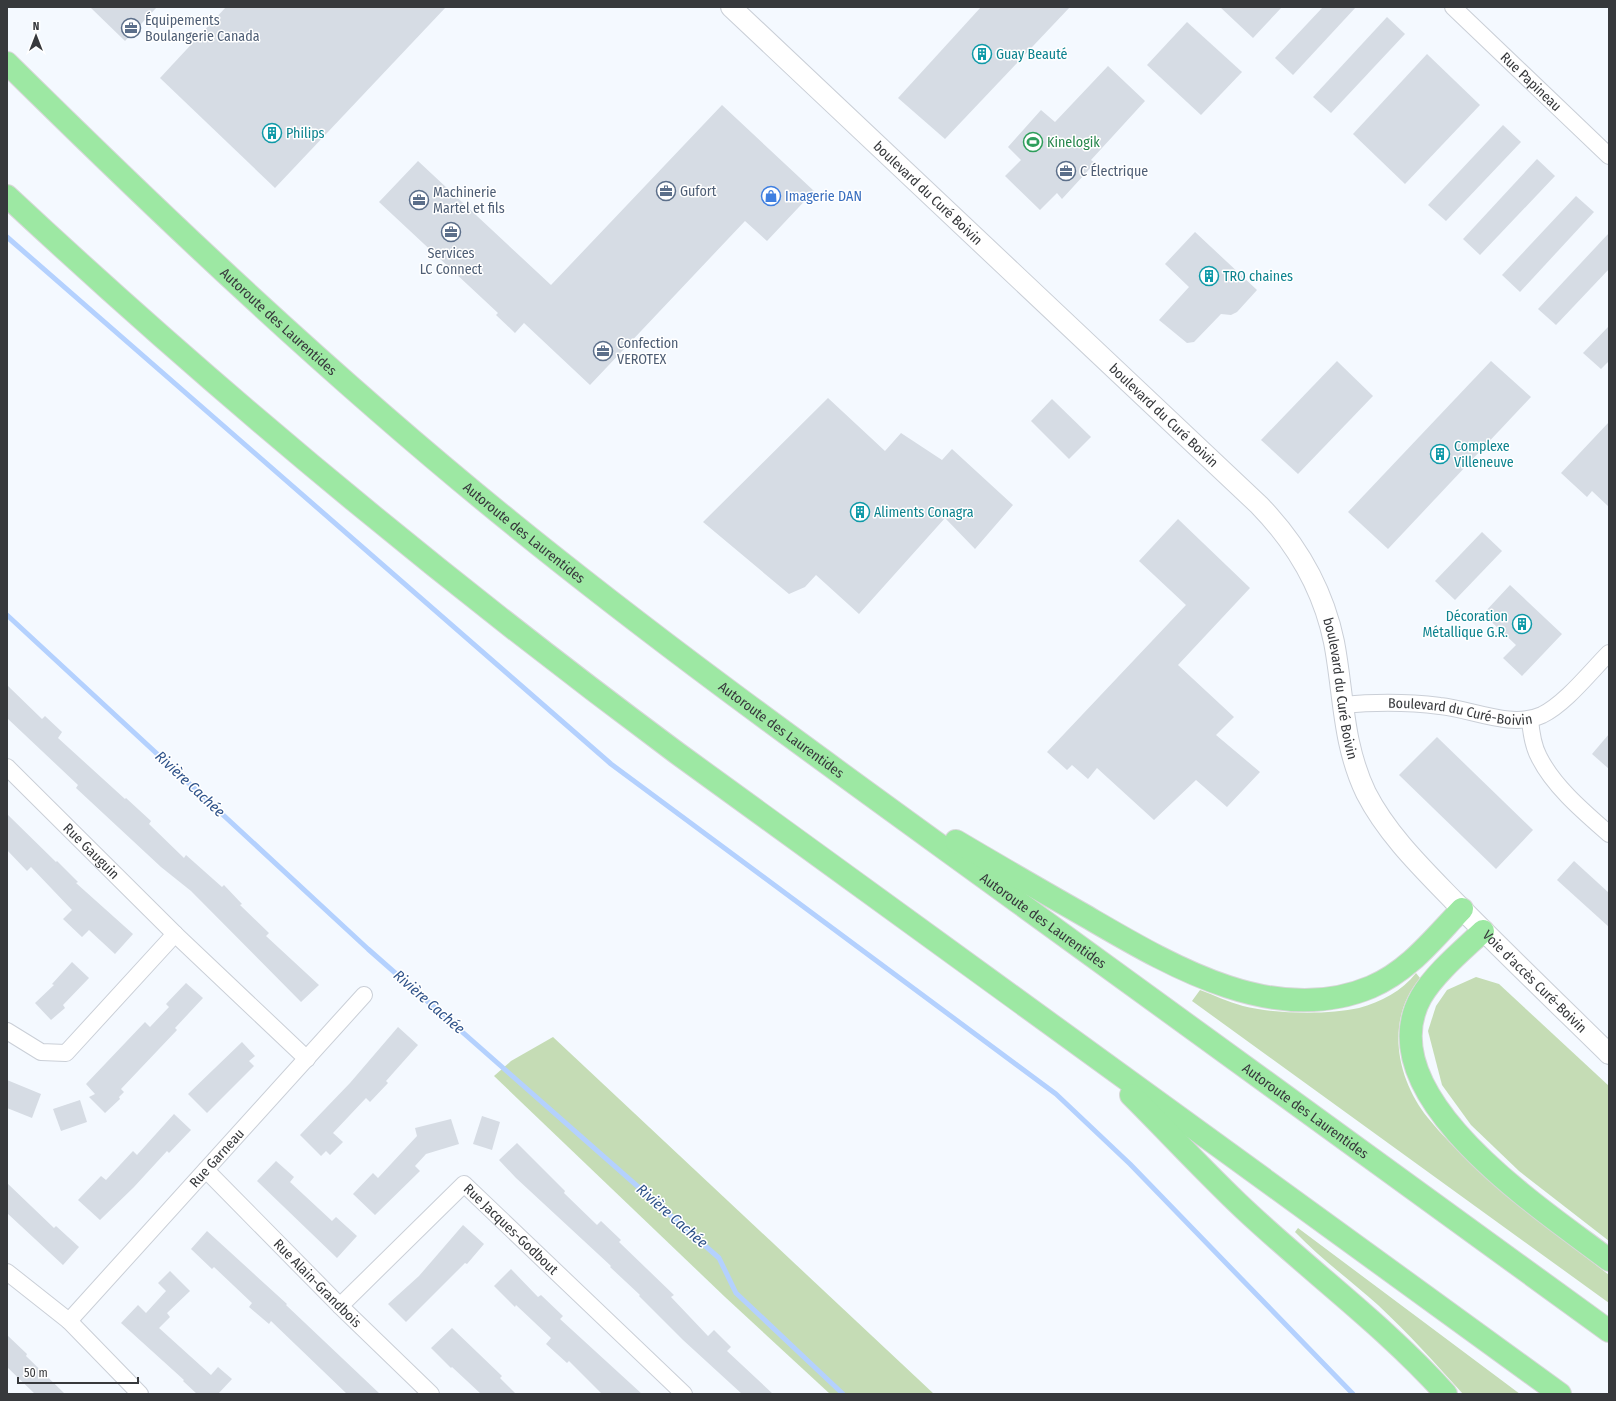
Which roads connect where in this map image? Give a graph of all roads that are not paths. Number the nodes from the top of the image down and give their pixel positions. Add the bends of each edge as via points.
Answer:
1 (731, 7) edge
2 (1453, 7) edge
3 (7, 63) edge
4 (1609, 156) edge
5 (7, 196) edge
6 (1609, 653) edge
7 (1342, 705) junction
8 (1530, 719) junction
9 (7, 767) edge
10 (853, 782) junction
11 (1609, 834) edge
12 (1462, 909) junction
13 (1483, 930) junction
14 (175, 934) junction
15 (364, 995) dead end
16 (7, 1032) edge
17 (1085, 1049) junction
18 (1609, 1054) edge
19 (307, 1058) junction
20 (206, 1170) junction
21 (1609, 1260) edge
22 (7, 1272) edge
23 (340, 1306) junction
24 (69, 1321) junction
25 (1609, 1331) edge
26 (140, 1394) edge
27 (432, 1394) edge
28 (684, 1394) edge
29 (1446, 1394) edge
30 (1560, 1394) edge

1 - 7 street, boulevard du Curé Boivin via 1274,520 1298,553 1322,601 1334,642
2 - 4 street, Rue Papineau
3 - 10 highway, Autoroute des Laurentides via 242,289 403,432 610,601
5 - 17 highway via 131,310 261,424 493,613 678,754
6 - 8 street via 1555,706
7 - 8 street, Boulevard du Curé-Boivin via 1429,704 1509,720
7 - 12 street, boulevard du Curé Boivin via 1351,756 1368,795 1402,846
8 - 11 street, Boulevard du Curé-Boivin via 1535,748 1544,766 1566,793
9 - 14 street, Rue Gauguin
10 - 12 highway via 1156,956 1214,982 1260,995 1321,998 1356,993 1372,987 1399,972 1413,960
10 - 25 highway, Autoroute des Laurentides
12 - 13 street, Voie d'accès Curé-Boivin
13 - 18 street, Voie d'accès Curé-Boivin
13 - 21 highway via 1442,971 1421,998 1415,1011 1411,1036 1420,1078 1440,1114 1480,1157
14 - 16 street via 66,1053 41,1052
14 - 19 street, Rue Gauguin
15 - 19 street, Rue Garneau
17 - 29 highway via 1245,1209 1369,1318
17 - 30 highway
19 - 20 street, Rue Garneau
20 - 23 street, Rue Alain-Grandbois
20 - 24 street, Rue Garneau
22 - 24 street
23 - 27 street, Rue Alain-Grandbois
23 - 28 street, Rue Jacques-Godbout via 464,1184
24 - 26 street

